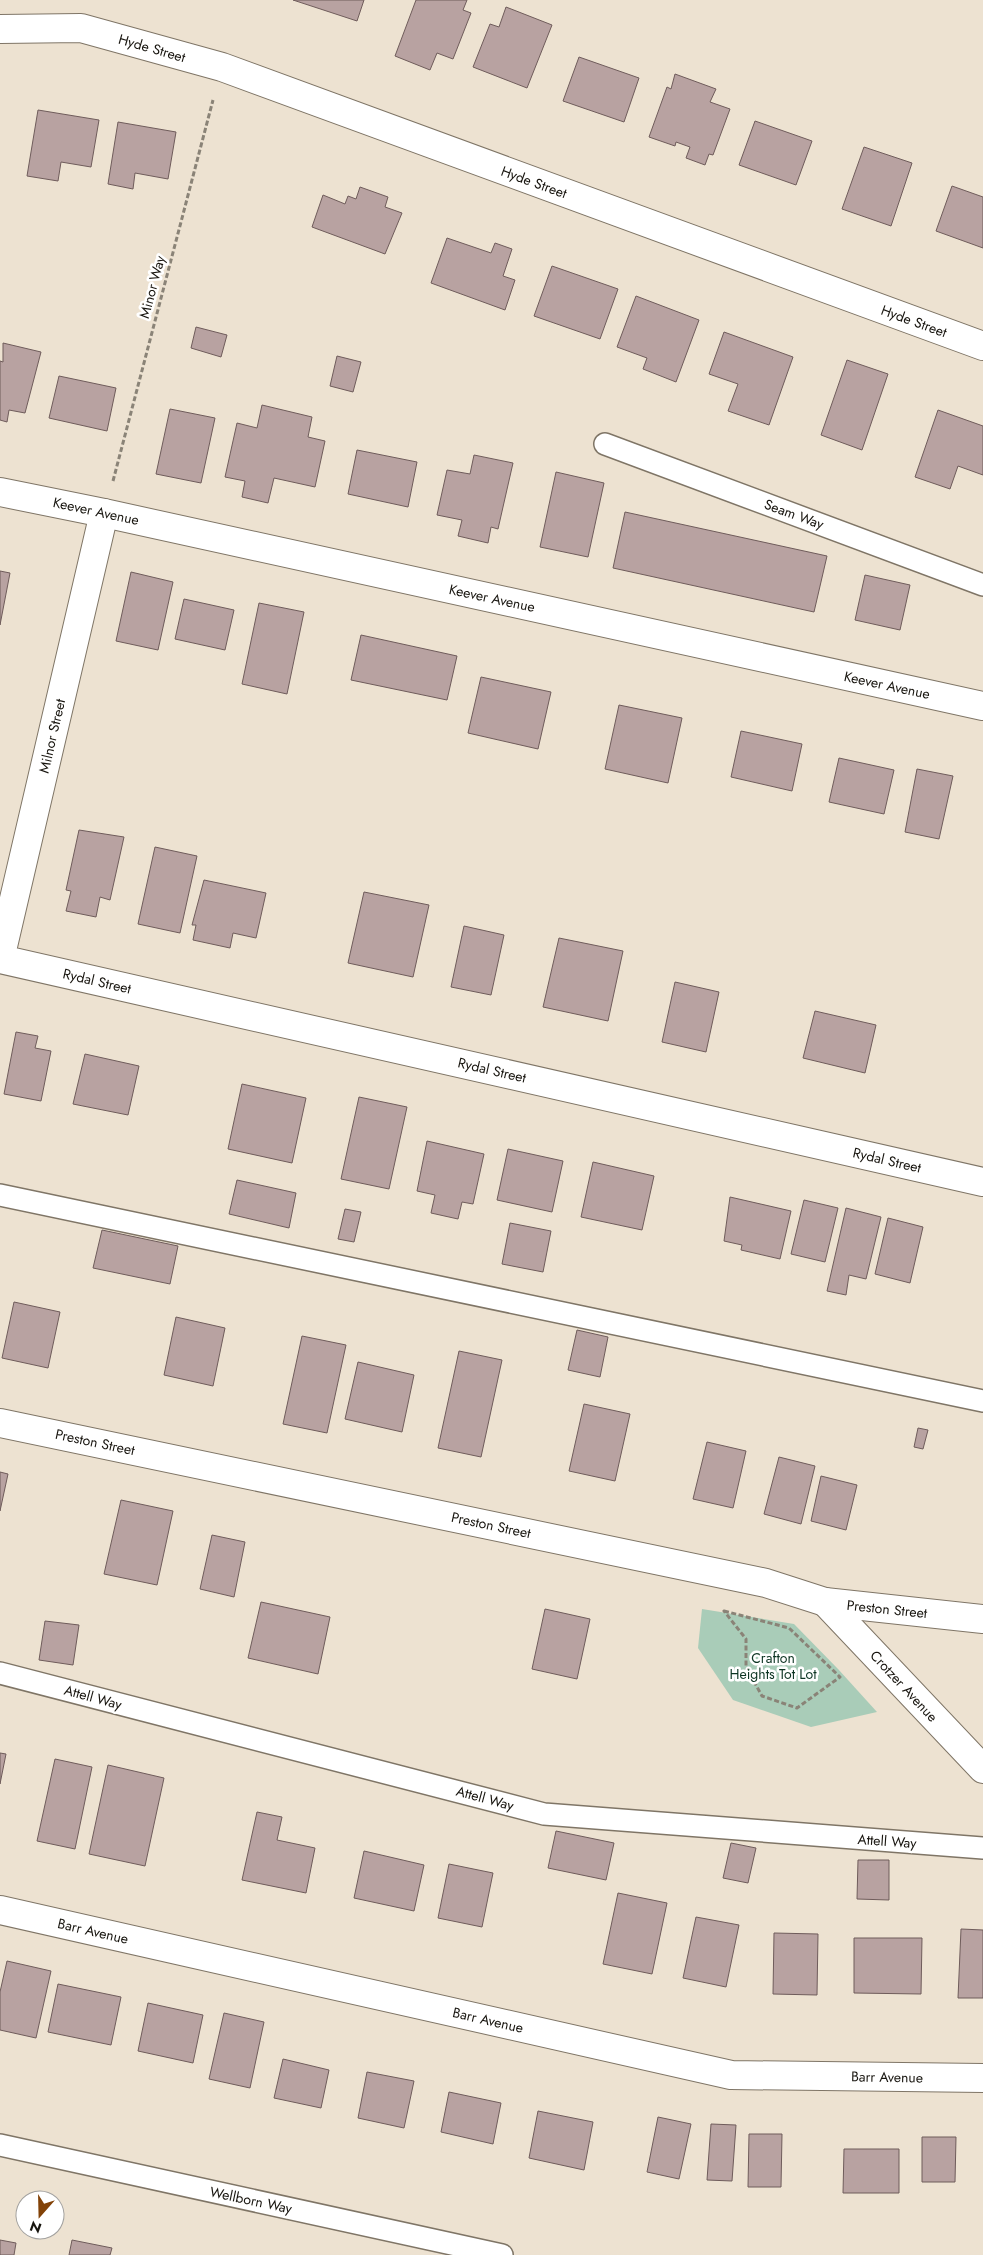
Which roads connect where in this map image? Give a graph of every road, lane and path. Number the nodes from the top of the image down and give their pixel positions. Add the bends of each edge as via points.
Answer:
1 (0, 29) edge
2 (222, 67) junction
3 (983, 346) edge
4 (605, 444) dead end
5 (0, 492) edge
6 (104, 513) junction
7 (983, 585) edge
8 (983, 706) edge
9 (0, 959) edge
10 (983, 1182) edge
11 (0, 1194) edge
12 (983, 1401) edge
13 (0, 1423) edge
14 (825, 1602) junction
15 (724, 1611) joint
16 (983, 1619) edge
17 (0, 1672) edge
18 (983, 1770) edge
19 (983, 1848) edge
20 (0, 1910) edge
21 (983, 2078) edge
22 (0, 2145) edge
23 (502, 2255) edge

1 - 2 street, Hyde Street via 81,28
2 - 3 street, Hyde Street
2 - 6 path, Minor Way
4 - 7 lane, Seam Way
5 - 6 street, Keever Avenue
6 - 8 street, Keever Avenue
6 - 9 street, Milnor Street
9 - 10 street, Rydal Street
11 - 12 lane
13 - 14 street, Preston Street via 766,1583
14 - 16 street, Preston Street
14 - 18 street, Crotzer Avenue
15 - 15 path via 788,1628 840,1677 797,1708 762,1696 746,1667 746,1639
17 - 19 lane, Attell Way via 544,1814
20 - 21 street, Barr Avenue via 731,2075
22 - 23 lane, Wellborn Way

